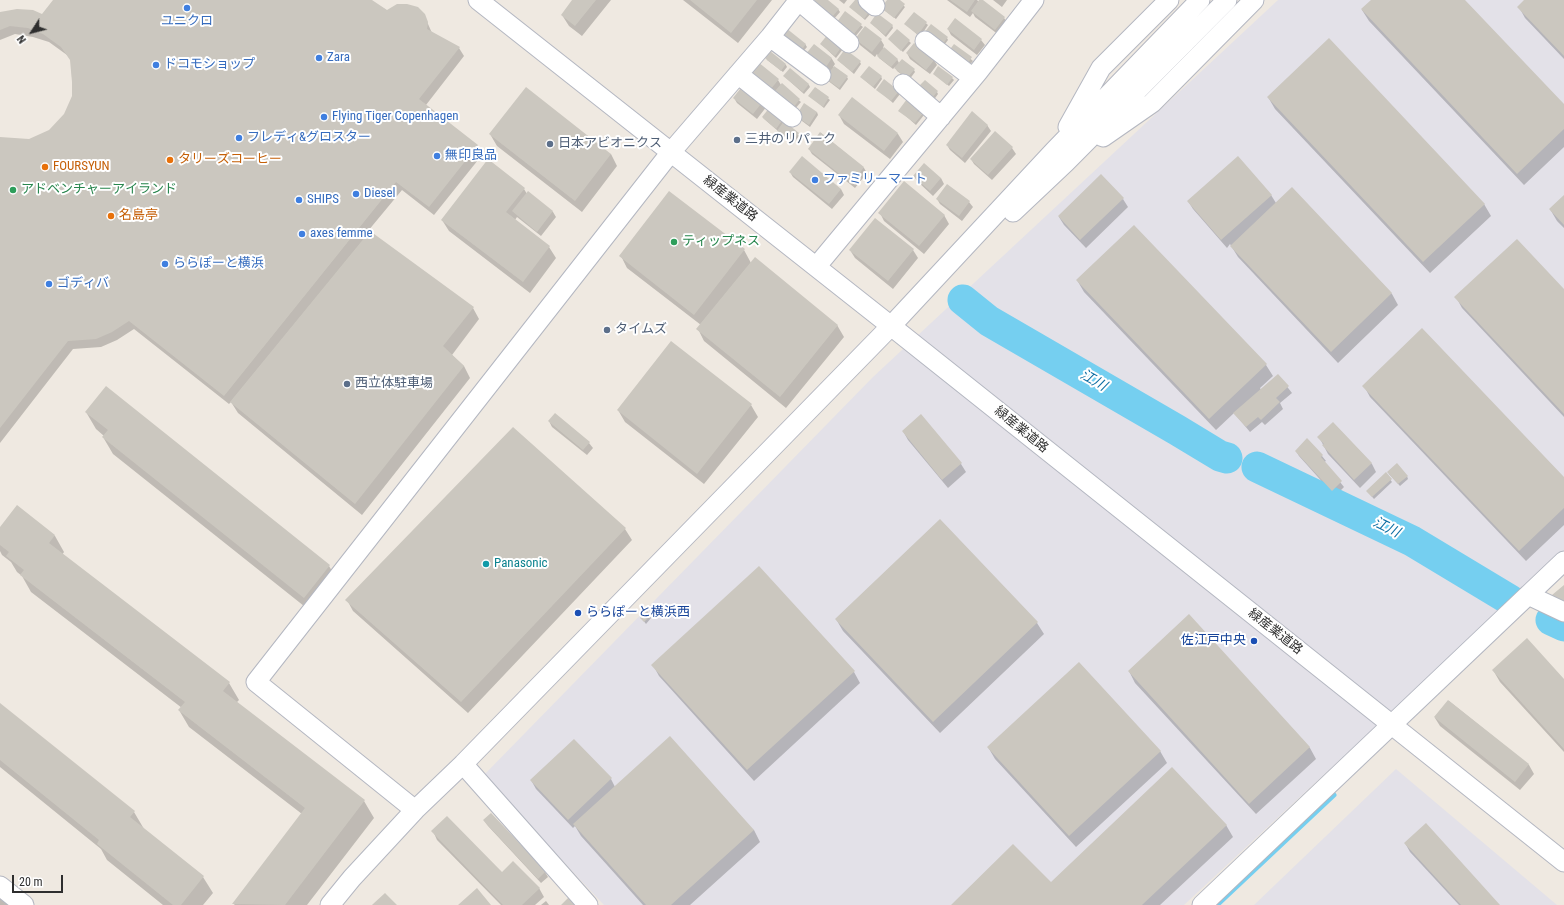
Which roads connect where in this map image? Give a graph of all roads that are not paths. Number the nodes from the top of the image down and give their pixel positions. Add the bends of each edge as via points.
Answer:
1 (478, 0) edge
2 (798, 0) edge
3 (1034, 0) edge
4 (1169, 0) edge
5 (1200, 0) edge
6 (1227, 0) edge
7 (1254, 0) edge
8 (770, 37) junction
9 (925, 41) dead end
10 (849, 43) dead end
11 (738, 74) junction
12 (821, 75) dead end
13 (973, 78) junction
14 (903, 84) dead end
15 (792, 117) dead end
16 (941, 117) junction
17 (671, 152) junction
18 (1060, 157) junction
19 (816, 267) junction
20 (891, 326) junction
21 (1564, 561) edge
22 (1528, 595) junction
23 (1564, 612) edge
24 (1392, 725) junction
25 (462, 764) junction
26 (415, 810) junction
27 (1564, 862) edge
28 (0, 886) edge
29 (24, 905) edge
30 (330, 905) edge
31 (588, 905) edge
32 (1202, 905) edge

1 - 17 street, 緑産業道路
2 - 8 street
2 - 10 street
3 - 13 street
4 - 18 street via 1101,68
5 - 18 street
6 - 18 street
7 - 18 street via 1152,103
8 - 11 street
8 - 12 street
9 - 13 street
11 - 15 street
11 - 17 street
13 - 16 street
14 - 16 street
16 - 19 street
17 - 19 street, 緑産業道路
17 - 26 street via 256,682
18 - 20 street
19 - 20 street, 緑産業道路
20 - 24 street, 緑産業道路
20 - 25 street
21 - 22 street
22 - 23 street
22 - 24 street
24 - 27 street, 緑産業道路
24 - 32 street
25 - 26 street
25 - 31 street
26 - 30 street
28 - 29 street

